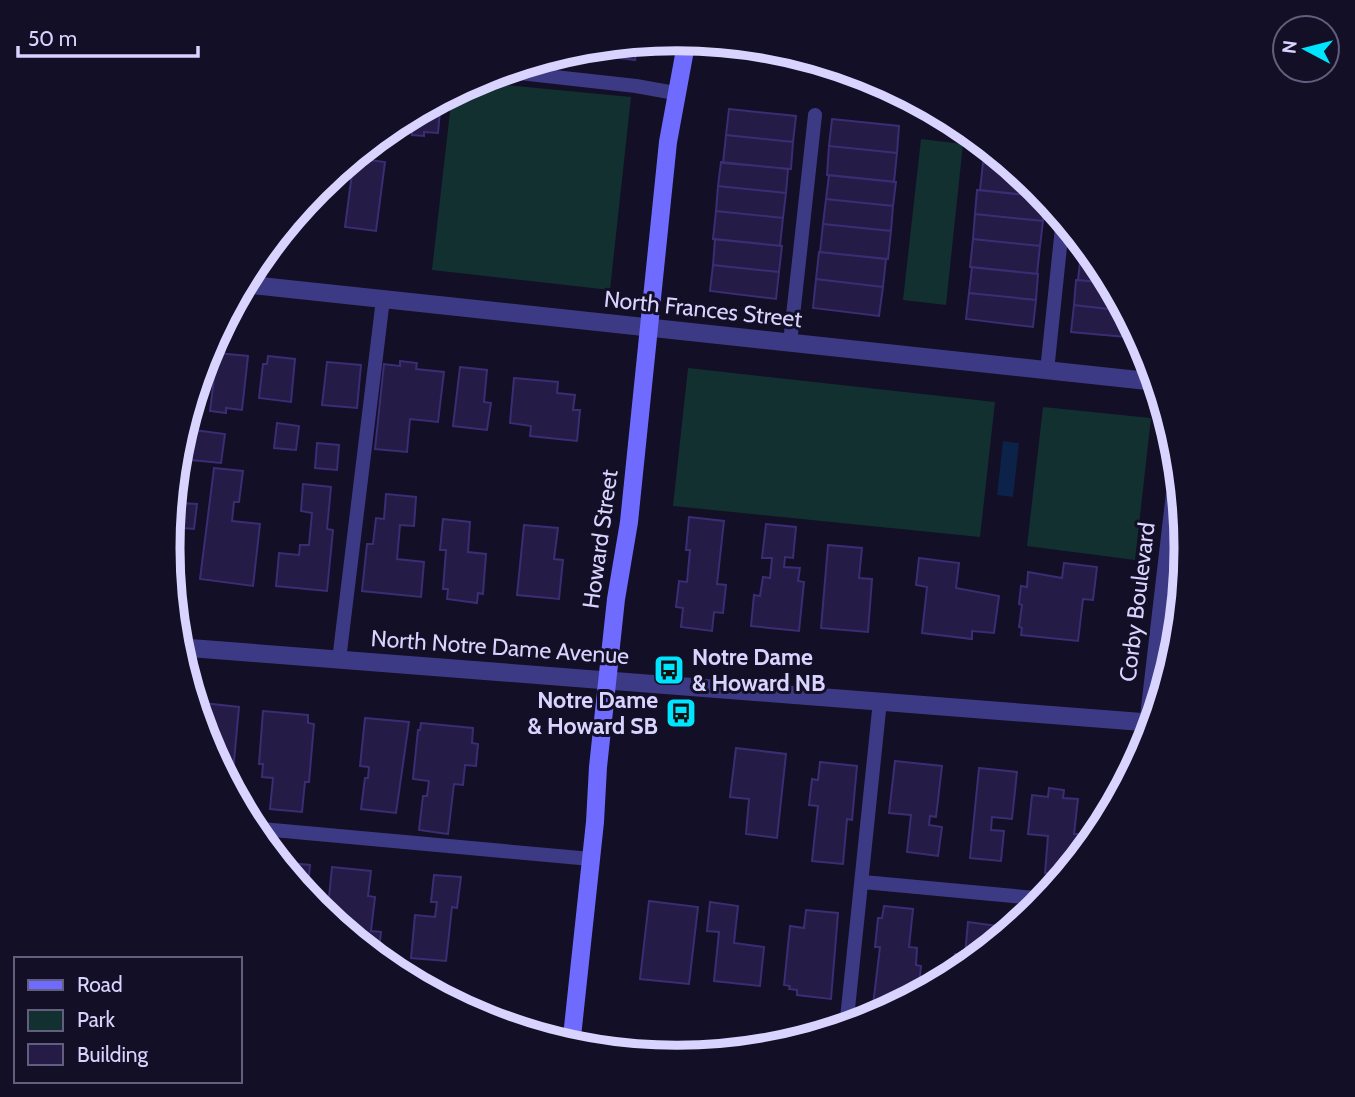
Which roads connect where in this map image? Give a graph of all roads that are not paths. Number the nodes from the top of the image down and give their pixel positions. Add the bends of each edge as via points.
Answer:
1 (685, 51) edge
2 (528, 74) edge
3 (676, 93) junction
4 (815, 115) dead end
5 (1062, 232) edge
6 (255, 285) edge
7 (383, 299) junction
8 (649, 328) junction
9 (790, 344) junction
10 (1047, 371) junction
11 (1146, 381) edge
12 (1174, 511) edge
13 (190, 648) edge
14 (339, 660) junction
15 (608, 680) junction
16 (1155, 689) edge
17 (880, 701) junction
18 (1143, 722) edge
19 (267, 829) edge
20 (591, 859) junction
21 (863, 882) junction
22 (1031, 898) edge
23 (847, 1016) edge
24 (572, 1035) edge

1 - 3 street, Howard Street
2 - 3 lane
3 - 8 street, Howard Street
4 - 9 lane
5 - 10 lane
6 - 7 street, North Frances Street
7 - 8 street, North Frances Street
7 - 14 lane
8 - 9 street, North Frances Street
8 - 15 street, Howard Street
9 - 10 street, North Frances Street
10 - 11 street, North Frances Street
12 - 16 street, Corby Boulevard
13 - 14 street, North Notre Dame Avenue
14 - 15 street, North Notre Dame Avenue
15 - 17 street, North Notre Dame Avenue
15 - 20 street, Howard Street
17 - 18 street, North Notre Dame Avenue
17 - 21 lane
19 - 20 lane
20 - 24 street, Howard Street
21 - 22 lane
21 - 23 lane

